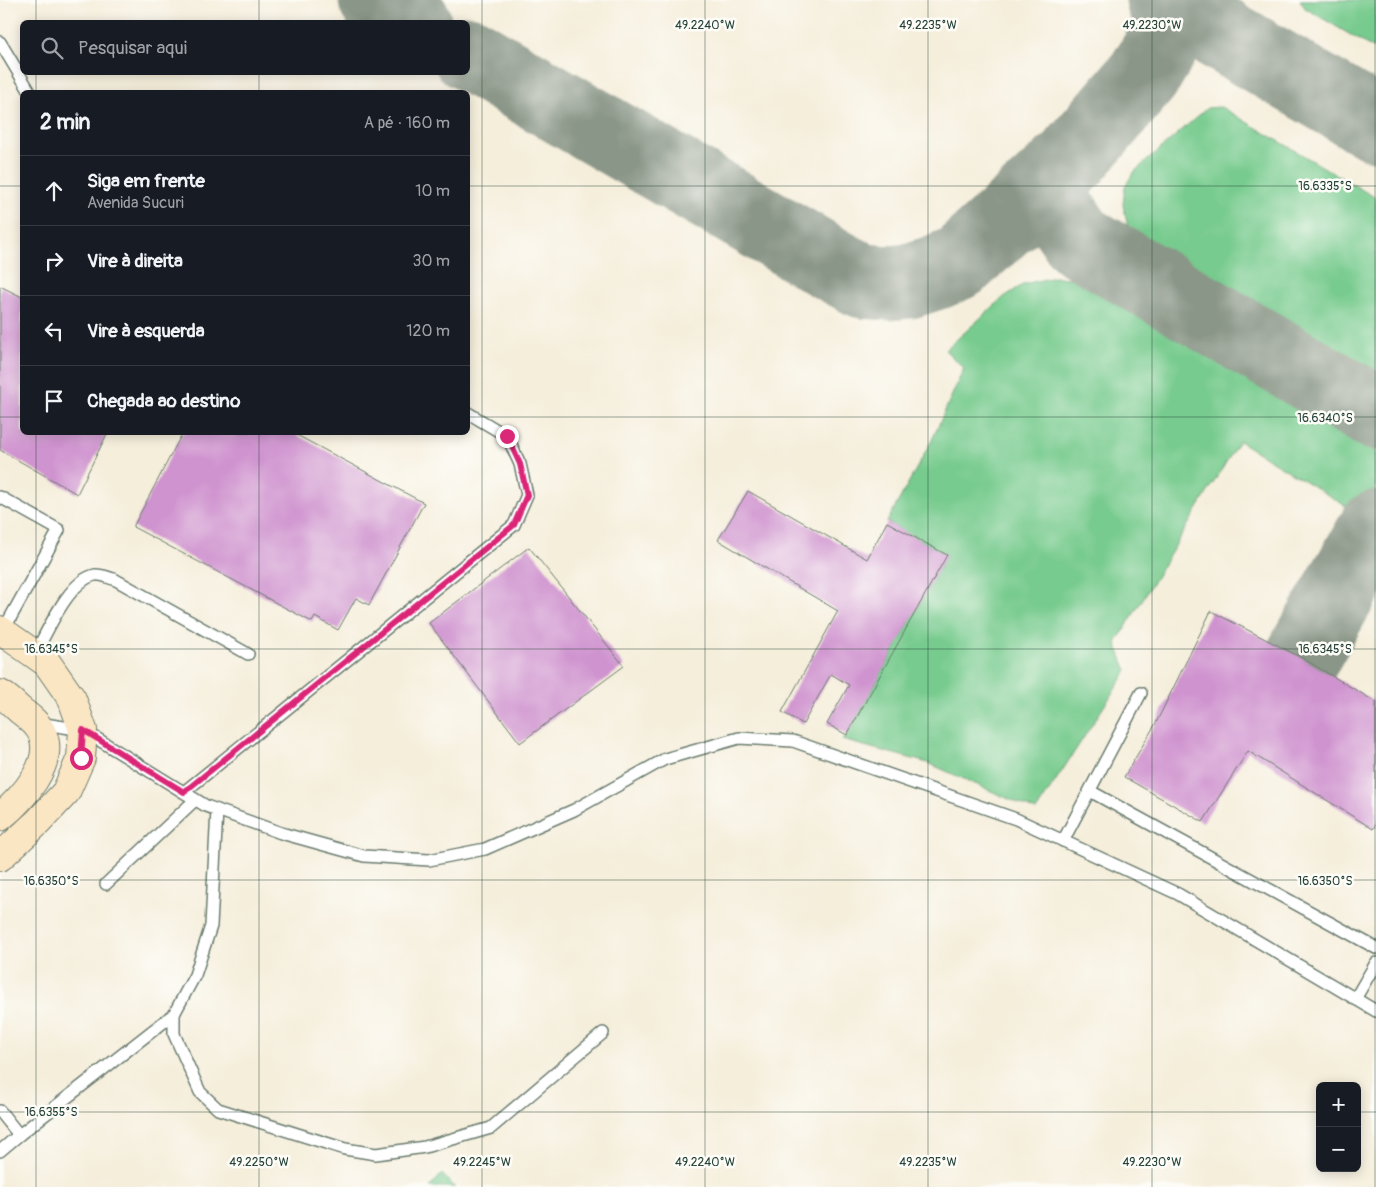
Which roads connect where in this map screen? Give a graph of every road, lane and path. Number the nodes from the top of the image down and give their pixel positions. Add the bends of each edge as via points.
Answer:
1 (0, 42) edge
2 (29, 90) edge
3 (470, 414) edge
4 (0, 496) edge
5 (1, 630) edge
6 (35, 654) junction
7 (248, 654) dead end
8 (1141, 693) dead end
9 (0, 694) edge
10 (34, 722) junction
11 (83, 730) junction
12 (184, 792) junction
13 (1090, 792) junction
14 (196, 800) junction
15 (217, 810) junction
16 (0, 817) edge
17 (1063, 842) junction
18 (0, 857) edge
19 (106, 884) dead end
20 (1376, 948) edge
21 (1376, 963) edge
22 (1355, 999) junction
23 (1376, 1011) edge
24 (174, 1014) junction
25 (603, 1033) dead end
26 (0, 1111) edge
27 (19, 1136) junction
28 (0, 1152) edge

1 - 2 lane
3 - 12 lane via 507,436 520,464 527,495 514,525
4 - 5 lane via 59,530
5 - 6 main road
6 - 7 lane via 58,611 81,581 97,574 114,579
6 - 11 main road via 47,663 72,699
8 - 13 lane
9 - 10 main road
10 - 11 lane
10 - 16 main road via 46,747 43,763 34,781
11 - 12 lane
11 - 18 main road via 81,758 66,792
12 - 14 lane
13 - 17 lane
13 - 20 lane
14 - 15 lane
14 - 19 lane
15 - 17 lane via 281,833 364,856 429,860 485,849 574,810 665,759 739,738 793,741 1016,819
15 - 24 lane via 211,926 195,975
17 - 22 lane via 1178,894
21 - 22 lane
22 - 23 lane
24 - 25 lane via 174,1034 200,1092 218,1109 346,1149 376,1154 425,1147 491,1128
24 - 27 lane
26 - 27 lane
27 - 28 lane

